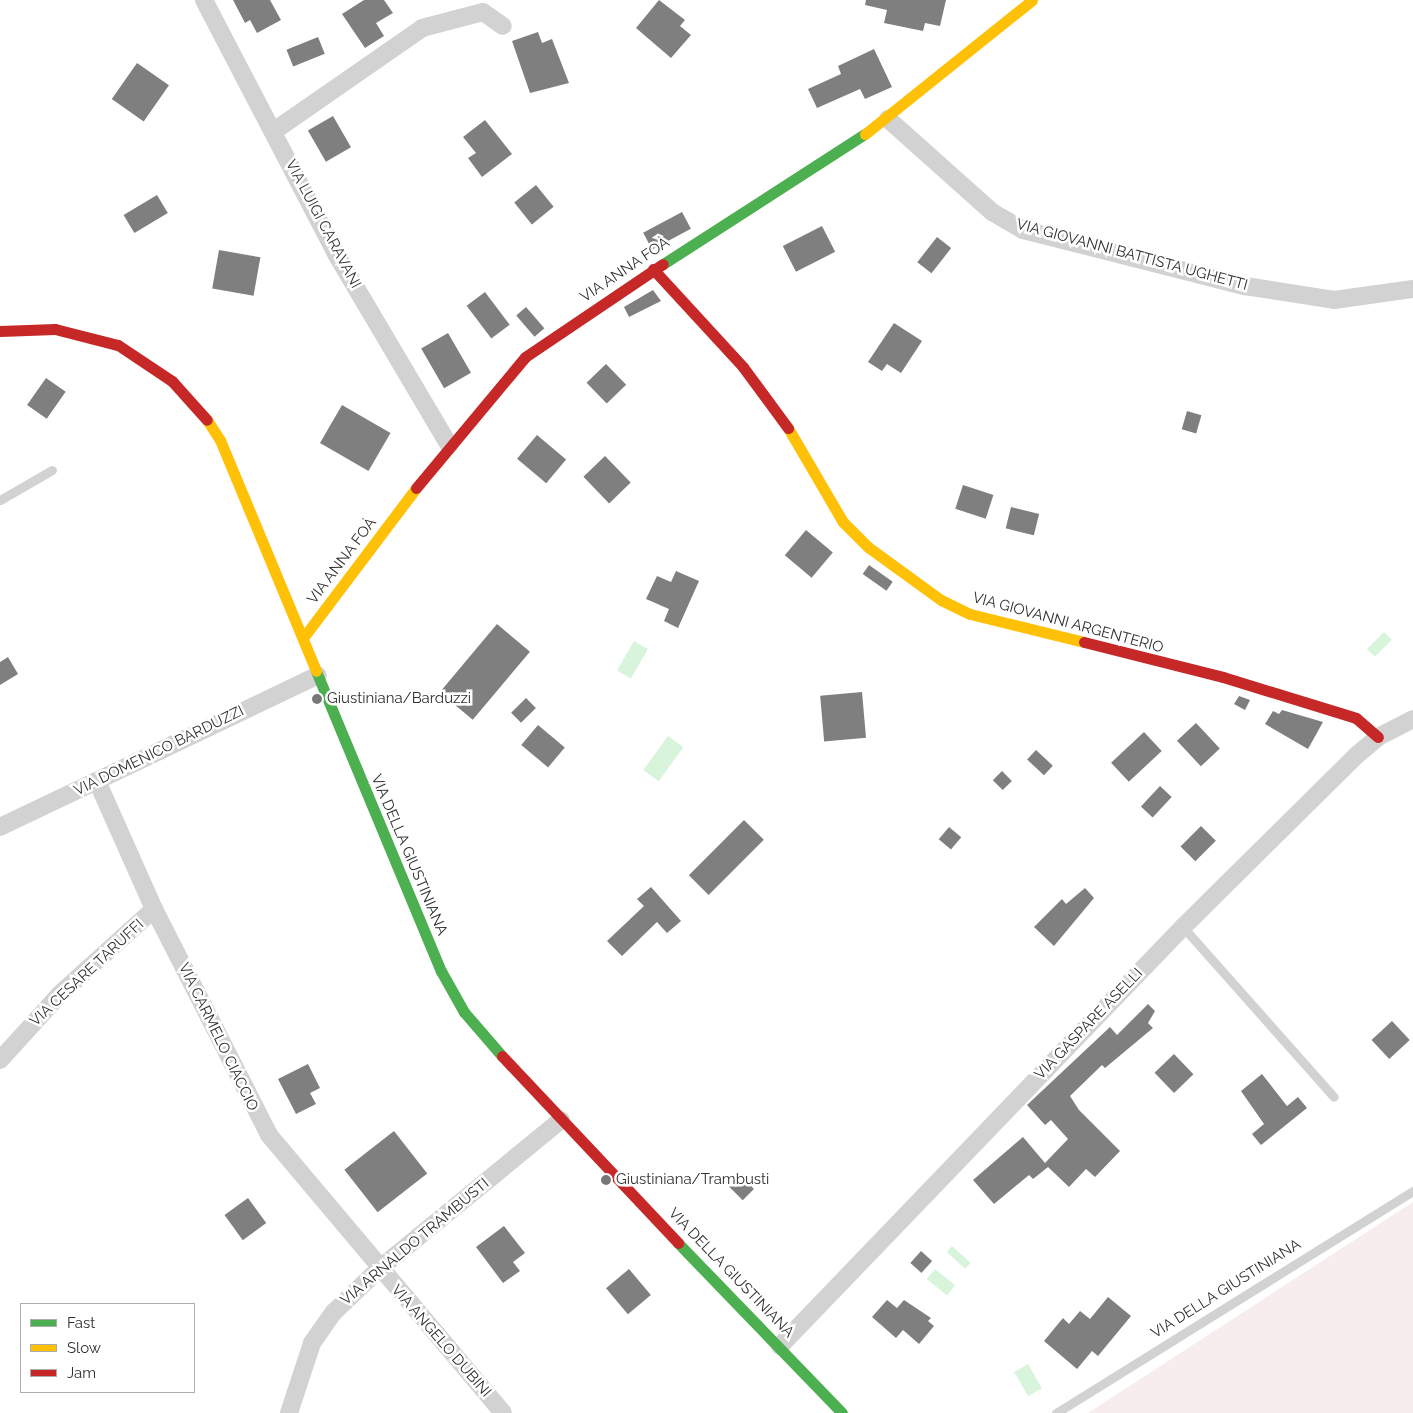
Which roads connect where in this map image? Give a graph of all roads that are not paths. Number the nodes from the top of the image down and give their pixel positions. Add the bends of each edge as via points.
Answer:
1 (204, 0) edge
2 (1032, 0) edge
3 (503, 26) dead end
4 (888, 119) junction
5 (274, 131) junction
6 (653, 269) junction
7 (1413, 289) edge
8 (0, 330) edge
9 (448, 445) junction
10 (52, 470) dead end
11 (0, 500) edge
12 (303, 638) junction
13 (318, 675) junction
14 (1413, 719) edge
15 (1378, 737) junction
16 (97, 781) junction
17 (0, 827) edge
18 (154, 909) junction
19 (1183, 927) junction
20 (0, 1060) edge
21 (1334, 1097) dead end
22 (560, 1120) junction
23 (1413, 1191) edge
24 (379, 1269) junction
25 (780, 1346) junction
26 (289, 1413) edge
27 (503, 1413) edge
28 (842, 1413) edge
29 (1056, 1413) edge

1 - 5 street, VIA LUIGI CARAVANI
2 - 4 street, VIA ANNA FOÀ
3 - 5 street via 483,12 422,28
4 - 6 street, VIA ANNA FOÀ
4 - 7 street, VIA GIOVANNI BATTISTA UGHETTI via 992,212 1022,230 1245,286 1334,300
5 - 9 street, VIA LUIGI CARAVANI via 336,254
6 - 9 street, VIA ANNA FOÀ via 525,357
6 - 15 street, VIA GIOVANNI ARGENTERIO via 744,367 798,442 843,522 868,547 941,600 970,614 1224,677 1356,718
8 - 12 street, VIA DELLA GIUSTINIANA via 32,328 90,335 130,352 185,393 220,440
9 - 12 street, VIA ANNA FOÀ
10 - 11 lane
12 - 13 street, VIA DELLA GIUSTINIANA
13 - 16 street, VIA DOMENICO BARDUZZI
13 - 22 street, VIA DELLA GIUSTINIANA via 453,993 490,1045
14 - 15 street, VIA GASPARE ASELLI
15 - 19 street, VIA GASPARE ASELLI
16 - 17 street, VIA DOMENICO BARDUZZI
16 - 18 street, VIA CARMELO CIACCIO
18 - 20 street, VIA CESARE TARUFFI via 60,994
18 - 24 street, VIA CARMELO CIACCIO via 269,1136
19 - 21 lane
19 - 25 street, VIA GASPARE ASELLI
22 - 24 street, VIA ARNALDO TRAMBUSTI
22 - 25 street, VIA DELLA GIUSTINIANA
23 - 29 lane, VIA DELLA GIUSTINIANA
24 - 26 street, VIA ARNALDO TRAMBUSTI via 334,1312 318,1333
24 - 27 street, VIA ANGELO DUBINI
25 - 28 street, VIA DELLA GIUSTINIANA

